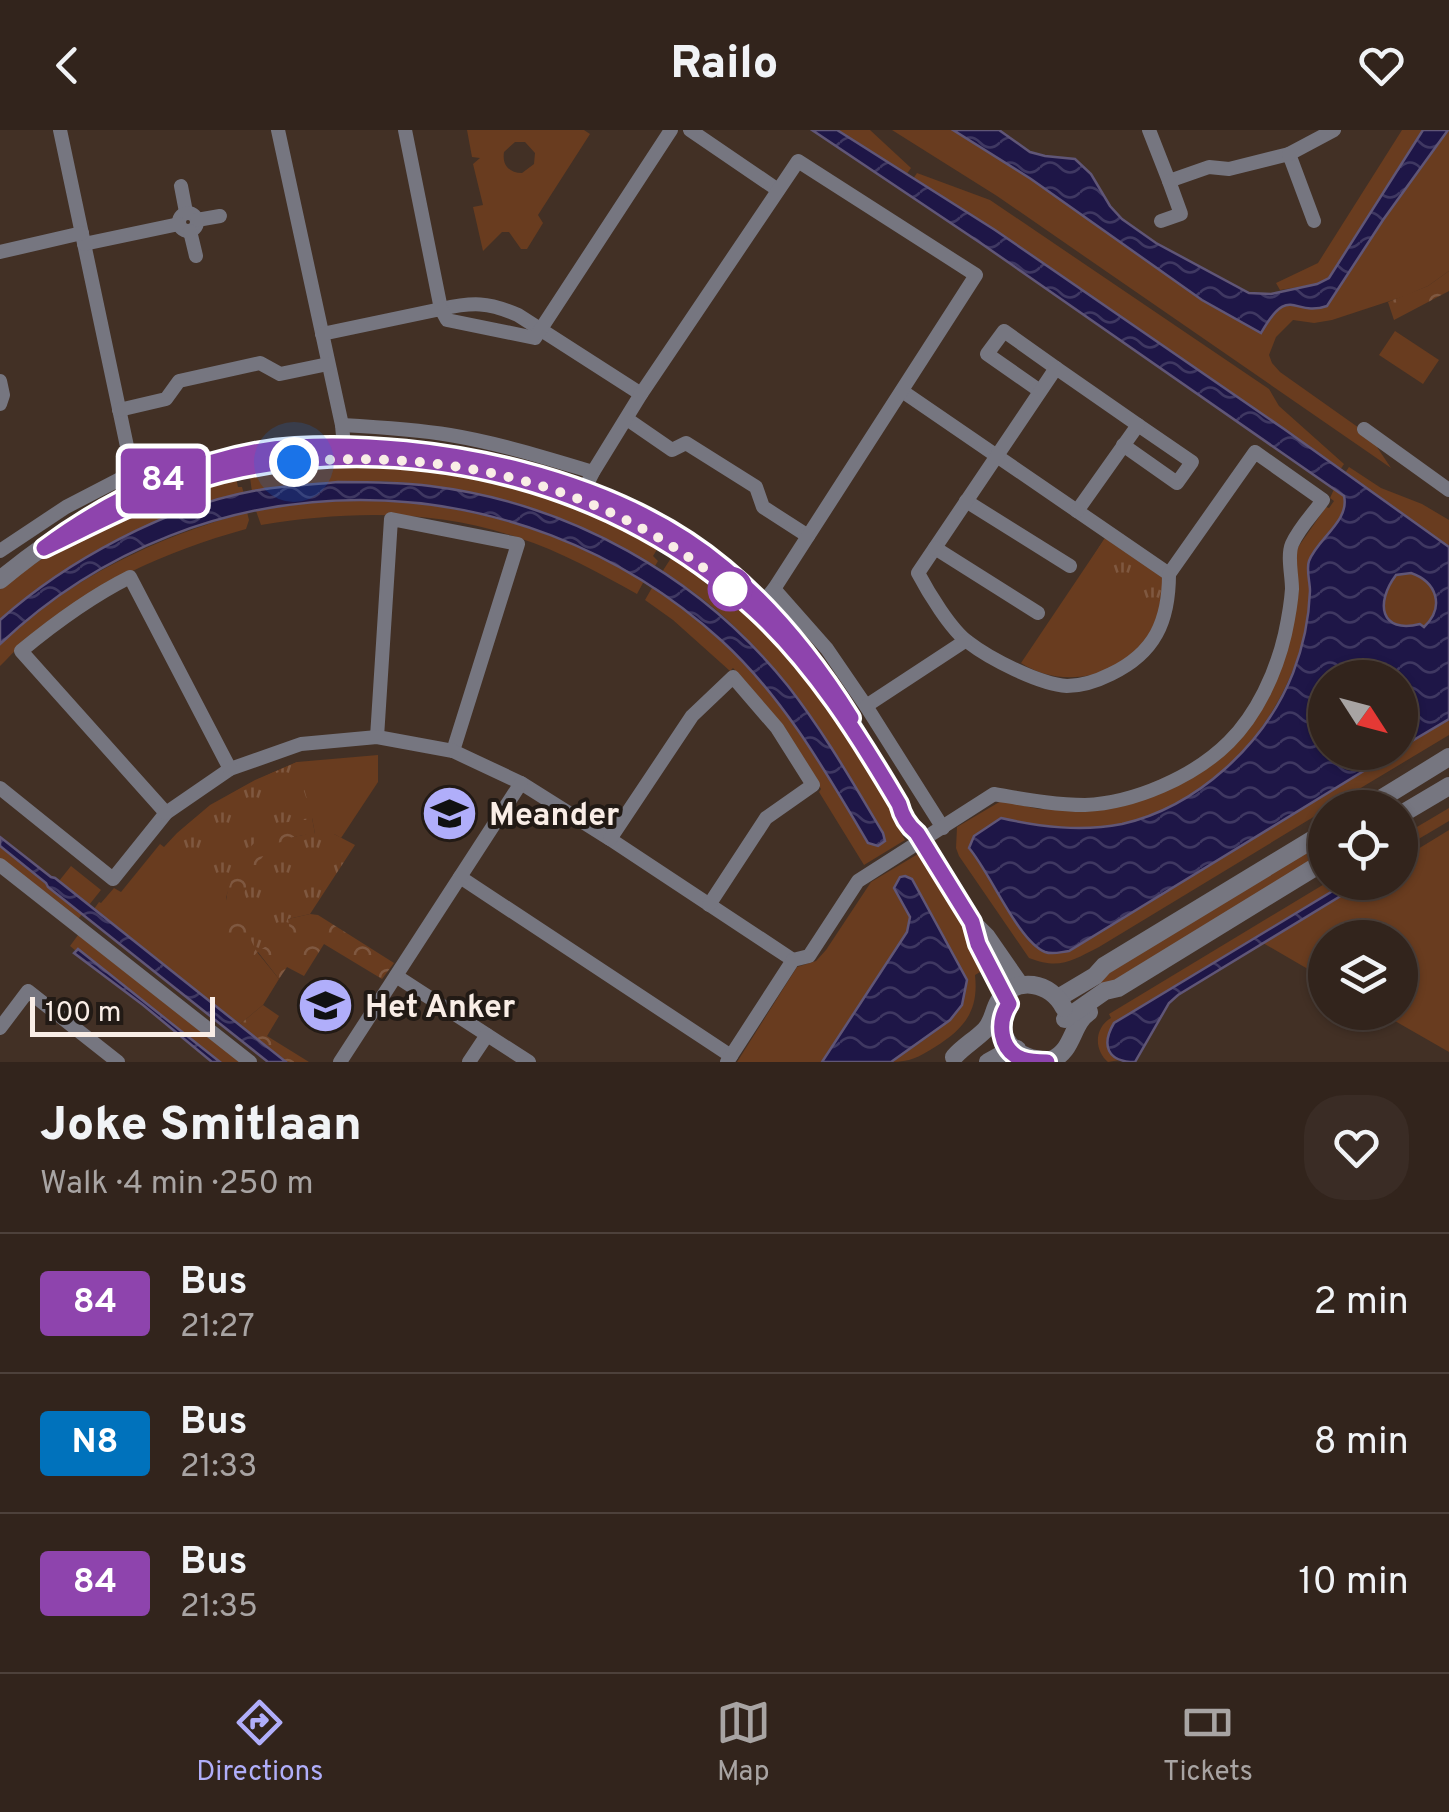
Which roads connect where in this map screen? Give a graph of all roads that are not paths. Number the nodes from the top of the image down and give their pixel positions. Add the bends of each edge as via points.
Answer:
1 (60, 130) edge
2 (278, 130) edge
3 (405, 130) edge
4 (671, 130) edge
5 (690, 130) edge
6 (1149, 130) edge
7 (1334, 130) edge
8 (1288, 154) junction
9 (1169, 182) junction
10 (180, 186) dead end
11 (778, 190) junction
12 (220, 216) dead end
13 (1162, 221) dead end
14 (1314, 221) dead end
15 (188, 222) junction
16 (83, 238) junction
17 (0, 252) edge
18 (196, 256) dead end
19 (441, 309) junction
20 (540, 329) junction
21 (322, 334) junction
22 (328, 364) junction
23 (1056, 368) junction
24 (0, 381) edge
25 (902, 391) junction
26 (1040, 391) junction
27 (641, 394) junction
28 (0, 404) edge
29 (118, 410) junction
30 (627, 419) junction
31 (1138, 424) junction
32 (342, 426) junction
33 (1364, 430) dead end
34 (1123, 445) junction
35 (345, 452) junction
36 (996, 456) junction
37 (132, 470) junction
38 (593, 472) junction
39 (1449, 490) edge
40 (582, 494) junction
41 (141, 495) junction
42 (966, 501) junction
43 (1077, 512) junction
44 (808, 536) junction
45 (935, 548) junction
46 (0, 552) edge
47 (1070, 566) dead end
48 (1169, 574) junction
49 (0, 580) edge
50 (764, 601) junction
51 (1038, 613) dead end
52 (965, 641) junction
53 (866, 706) junction
54 (377, 738) junction
55 (452, 750) junction
56 (1449, 757) edge
57 (230, 769) junction
58 (521, 783) junction
59 (1449, 786) edge
60 (0, 788) edge
61 (1395, 790) edge
62 (1418, 804) edge
63 (166, 813) junction
64 (943, 828) junction
65 (919, 837) junction
66 (610, 839) junction
67 (1308, 842) edge
68 (0, 865) edge
69 (1308, 871) edge
70 (460, 877) junction
71 (709, 905) junction
72 (793, 960) junction
73 (396, 976) junction
74 (1055, 994) junction
75 (1011, 995) junction
76 (1071, 1022) junction
77 (996, 1026) junction
78 (0, 1028) edge
79 (486, 1035) junction
80 (1010, 1056) edge
81 (729, 1059) edge
82 (950, 1059) edge
83 (118, 1062) edge
84 (250, 1062) edge
85 (340, 1062) edge
86 (469, 1062) edge
87 (528, 1062) edge
88 (988, 1062) edge

1 - 16 street
2 - 21 street
3 - 19 street
4 - 20 street
5 - 11 street
6 - 9 street
7 - 8 street
8 - 9 street via 1229,169 1209,167
8 - 14 street
9 - 13 street via 1181,214
10 - 15 street
11 - 25 street via 798,162 976,275
11 - 27 street
12 - 15 street
15 - 16 street
15 - 18 street
16 - 17 street
16 - 29 street
19 - 20 street via 496,305
19 - 20 street via 447,320 464,324 535,338
19 - 21 street
20 - 27 street
21 - 22 street
22 - 29 street via 280,374 260,363 179,381 166,399
22 - 32 street
23 - 26 street
23 - 26 street via 1004,330 987,354
23 - 31 street
24 - 28 street
25 - 36 street
25 - 44 street
26 - 36 street
27 - 30 street
29 - 37 street
30 - 38 street
30 - 44 street via 672,450 686,443 756,487 763,507
31 - 34 street
31 - 34 street via 1192,462 1176,483
32 - 35 street
32 - 38 street via 453,436
33 - 39 street
34 - 43 street
35 - 40 street via 470,468
35 - 41 street via 243,468
36 - 42 street
36 - 43 street
37 - 41 street
37 - 46 street
38 - 40 street
40 - 50 street
41 - 49 street
42 - 45 street
42 - 47 street
43 - 48 street
44 - 50 street
45 - 51 street
45 - 52 street via 918,573
48 - 52 street via 1158,635 1130,664 1090,684 1064,686 1027,675
48 - 64 street via 1254,452 1323,500 1290,547 1292,590 1274,670 1229,742 1190,771 1141,794 1086,804 994,794
50 - 53 street via 827,649
50 - 65 street via 906,808
52 - 53 street
53 - 64 street
54 - 55 street
54 - 55 street via 390,519 518,544
54 - 57 street via 301,744
55 - 58 street
56 - 61 street
57 - 63 street
57 - 63 street via 130,576 56,622 22,651
58 - 66 street
58 - 70 street
59 - 62 street
60 - 63 street via 113,879
64 - 65 street
65 - 72 street via 858,882 809,956
65 - 75 street
66 - 71 street
66 - 71 street via 692,716 733,677 777,728 812,785 766,818
67 - 74 street via 1095,976
68 - 84 street
69 - 76 street
70 - 73 street
70 - 81 street
71 - 72 street
72 - 81 street
73 - 79 street
73 - 85 street
74 - 75 street via 1037,985
74 - 76 street
75 - 77 street via 999,1001
76 - 80 street via 1070,1044 1047,1062
77 - 80 street
77 - 82 street via 967,1053
78 - 83 street via 28,991
79 - 86 street
79 - 87 street
80 - 88 street

